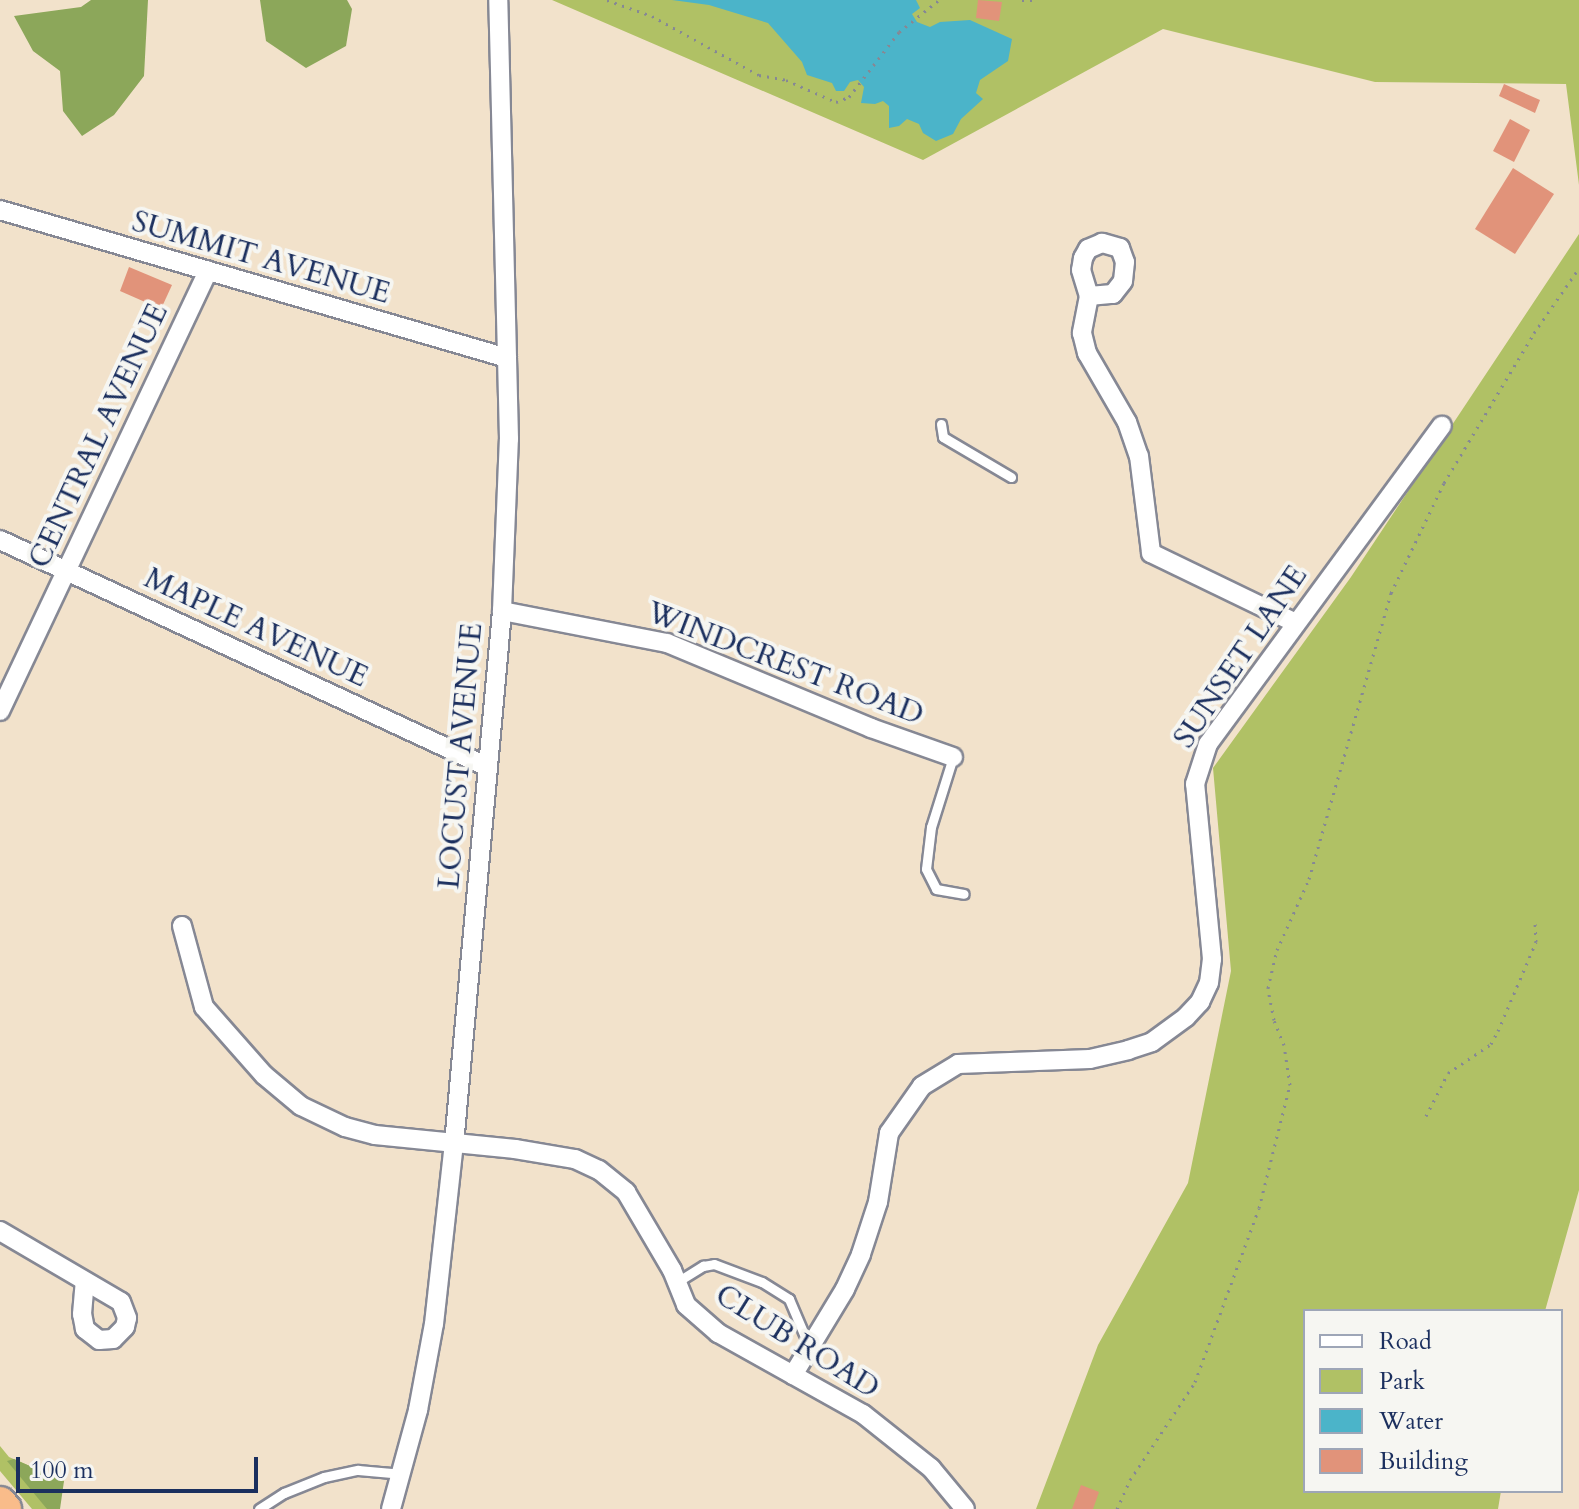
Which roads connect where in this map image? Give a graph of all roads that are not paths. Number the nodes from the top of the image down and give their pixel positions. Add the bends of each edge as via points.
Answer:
1 (498, 0) edge
2 (0, 210) edge
3 (208, 271) junction
4 (1089, 296) dead end
5 (507, 358) junction
6 (941, 424) dead end
7 (1442, 426) dead end
8 (1011, 477) dead end
9 (0, 540) edge
10 (67, 571) junction
11 (502, 611) junction
12 (1294, 622) junction
13 (0, 711) edge
14 (953, 757) joint
15 (488, 767) junction
16 (964, 894) dead end
17 (182, 926) dead end
18 (454, 1144) junction
19 (0, 1231) edge
20 (85, 1282) dead end
21 (677, 1282) junction
22 (809, 1348) junction
23 (793, 1375) junction
24 (403, 1474) junction
25 (0, 1503) edge
26 (5, 1509) edge
27 (259, 1509) edge
28 (391, 1509) edge
29 (965, 1509) edge

1 - 5 street, LOCUST AVENUE
2 - 3 street, SUMMIT AVENUE
3 - 5 street, SUMMIT AVENUE
3 - 10 street, CENTRAL AVENUE
4 - 12 street via 1082,333 1139,456 1151,553
5 - 11 street, LOCUST AVENUE
6 - 8 lane via 943,437
7 - 12 street, SUNSET LANE
9 - 10 street, MAPLE AVENUE
10 - 13 street, CENTRAL AVENUE
10 - 15 street, MAPLE AVENUE
11 - 14 street, WINDCREST ROAD via 667,643
11 - 15 street, LOCUST AVENUE
12 - 22 street, SUNSET LANE via 1208,744 1196,772 1212,959 1200,1002 1152,1042 1128,1050 1076,1060 958,1064 922,1086 889,1133 878,1202 861,1254
14 - 16 lane via 931,827 926,869 936,889
15 - 18 street, LOCUST AVENUE
17 - 18 street, CLUB ROAD via 204,1007 264,1075 301,1106 375,1135
18 - 21 street, CLUB ROAD via 575,1159 599,1170 626,1192
18 - 24 street, LOCUST AVENUE via 434,1324
19 - 20 street
21 - 22 lane via 714,1264 762,1282 789,1299
21 - 23 street, CLUB ROAD via 686,1305 718,1333
22 - 23 street, SUNSET LANE
23 - 29 street, CLUB ROAD via 863,1414 931,1468
24 - 27 lane via 358,1470 324,1477
24 - 28 street, LOCUST AVENUE
25 - 26 highway

